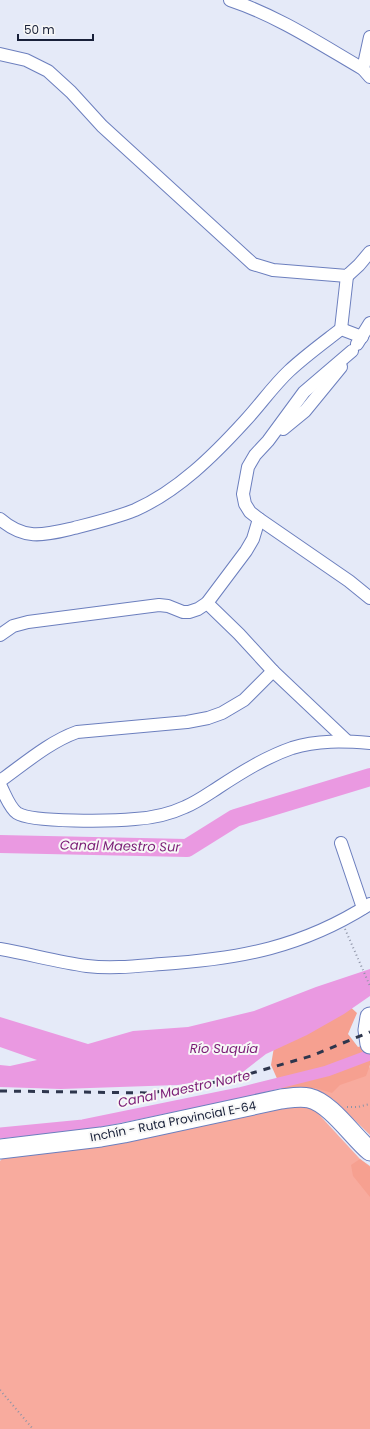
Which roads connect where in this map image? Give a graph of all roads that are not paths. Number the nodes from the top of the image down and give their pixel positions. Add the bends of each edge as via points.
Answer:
1 (230, 0) edge
2 (250, 3) edge
3 (370, 37) edge
4 (0, 54) edge
5 (366, 73) edge
6 (370, 252) edge
7 (347, 276) junction
8 (370, 322) edge
9 (340, 329) junction
10 (362, 337) junction
11 (0, 519) edge
12 (258, 519) junction
13 (370, 598) edge
14 (207, 603) junction
15 (0, 635) edge
16 (273, 671) junction
17 (347, 741) junction
18 (370, 742) edge
19 (0, 781) edge
20 (0, 785) edge
21 (341, 843) dead end
22 (366, 906) edge
23 (0, 949) edge
24 (370, 1017) edge
25 (370, 1044) edge
26 (0, 1149) edge
27 (370, 1151) edge

1 - 2 street
2 - 5 street
3 - 5 street
4 - 7 street via 26,60 48,71 102,126 253,264 273,270
6 - 7 street
7 - 9 street
8 - 10 street
9 - 10 street
9 - 11 street via 289,371 243,423 196,470 170,490 136,509 106,520 48,534 28,535
10 - 12 street via 314,402 268,441 248,467 243,494 245,504
12 - 13 street
12 - 14 street via 253,539 246,551
14 - 15 street via 189,612 160,605 42,619 13,626
14 - 16 street
16 - 17 street
16 - 19 street via 244,700 222,713 187,722 77,732 52,744
17 - 18 street
17 - 20 street via 329,741 292,748 272,756 185,807 134,820 60,820 26,817 12,808
21 - 22 street
22 - 23 street via 314,934 288,944 204,962 111,968 85,966
24 - 25 main road
26 - 27 main road, Inchín - Ruta Provincial E-64 via 132,1132 286,1098 307,1097 325,1107

